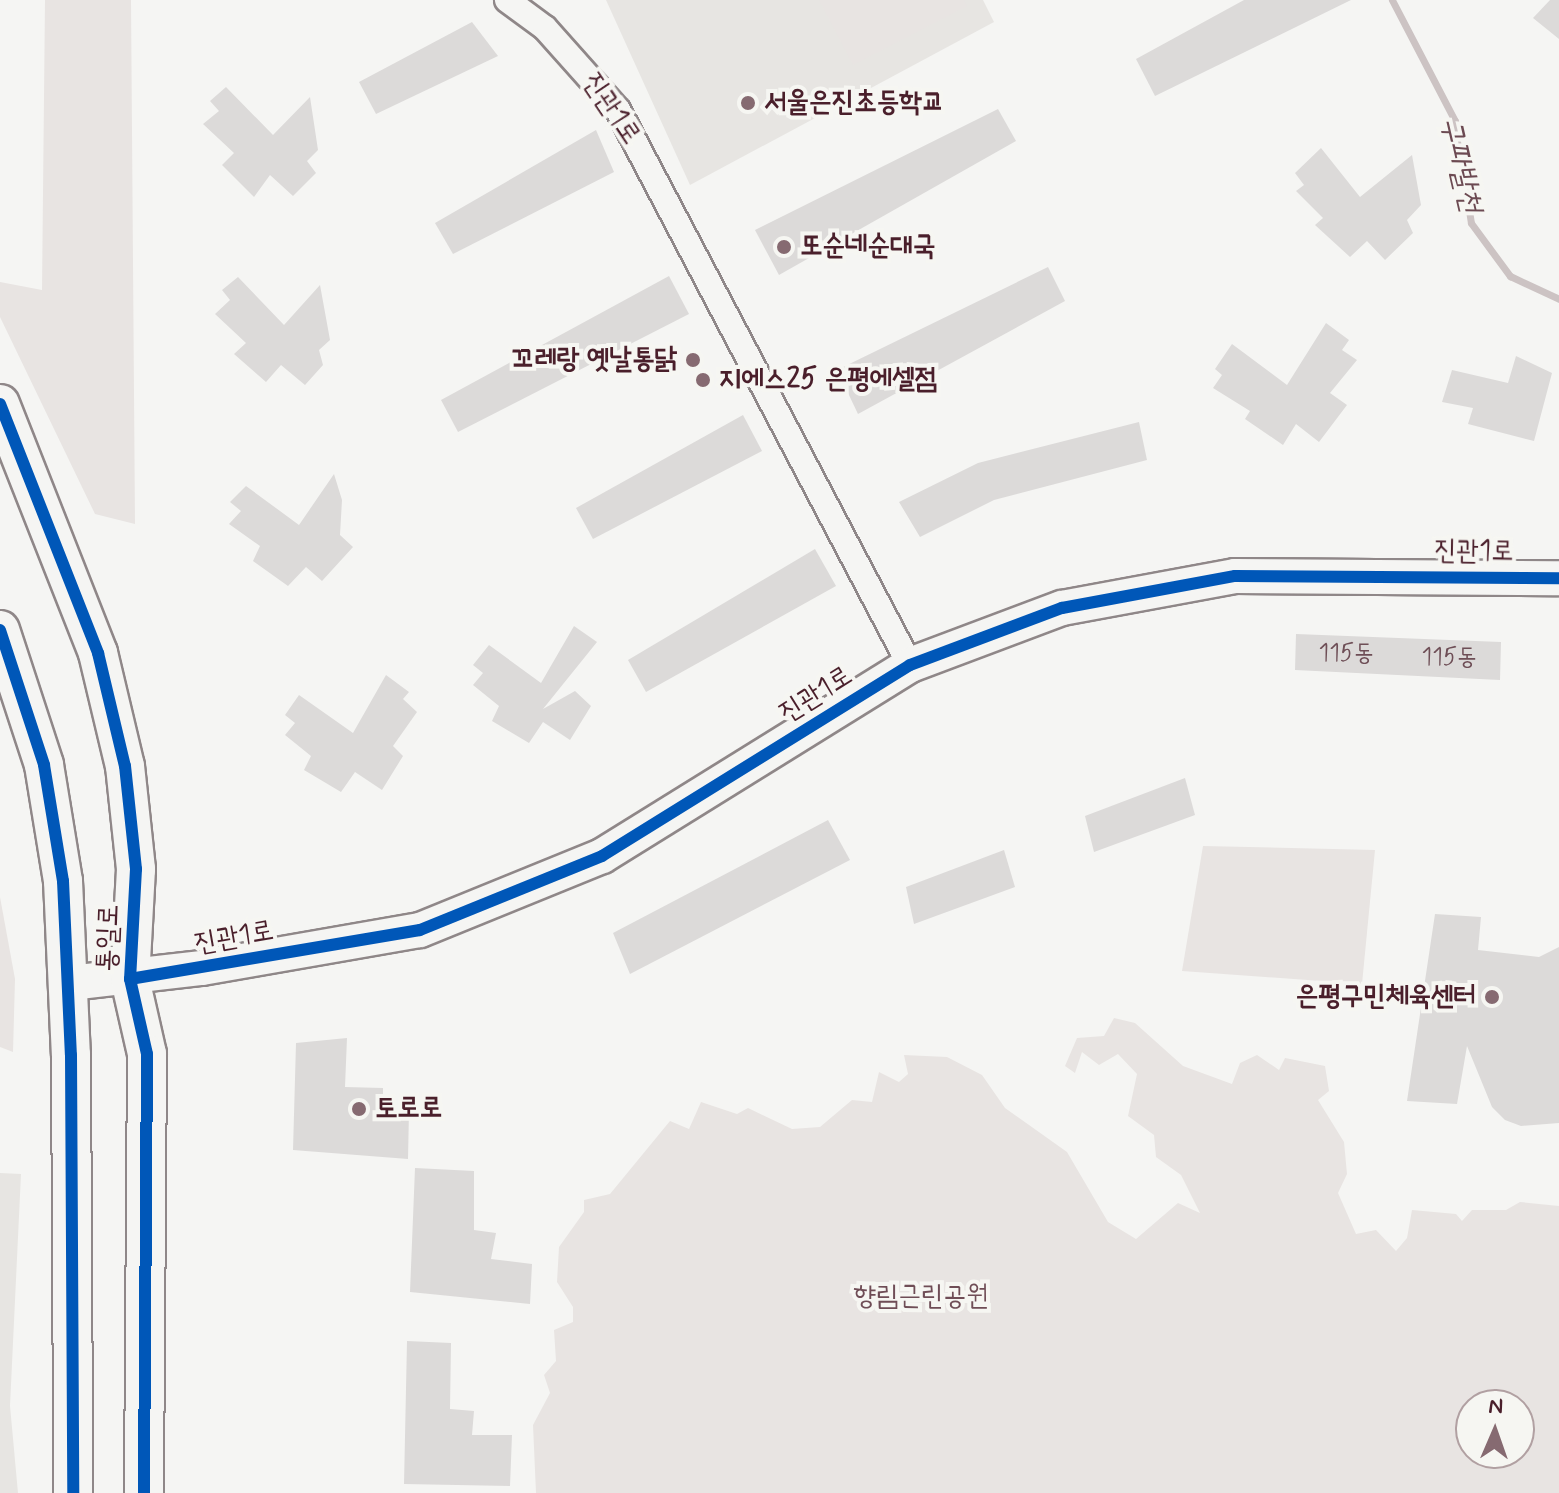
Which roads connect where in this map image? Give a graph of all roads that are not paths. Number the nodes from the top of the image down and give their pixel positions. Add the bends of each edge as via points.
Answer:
1 (507, 0) edge
2 (0, 404) edge
3 (1559, 578) edge
4 (0, 630) edge
5 (910, 665) junction
6 (130, 979) junction
7 (70, 983) junction
8 (73, 1493) edge
9 (144, 1493) edge

1 - 5 street, 진관1로 via 545,28 618,110
2 - 6 main road, 통일로 via 98,653 125,766 136,869
3 - 5 main road, 진관1로 via 1235,576 1062,608
4 - 7 main road, 통일로 via 44,765 63,877
5 - 6 main road, 진관1로 via 602,856 420,930
6 - 7 main road, 진관1로
6 - 9 main road, 통일로 via 147,1054
7 - 8 main road, 통일로

